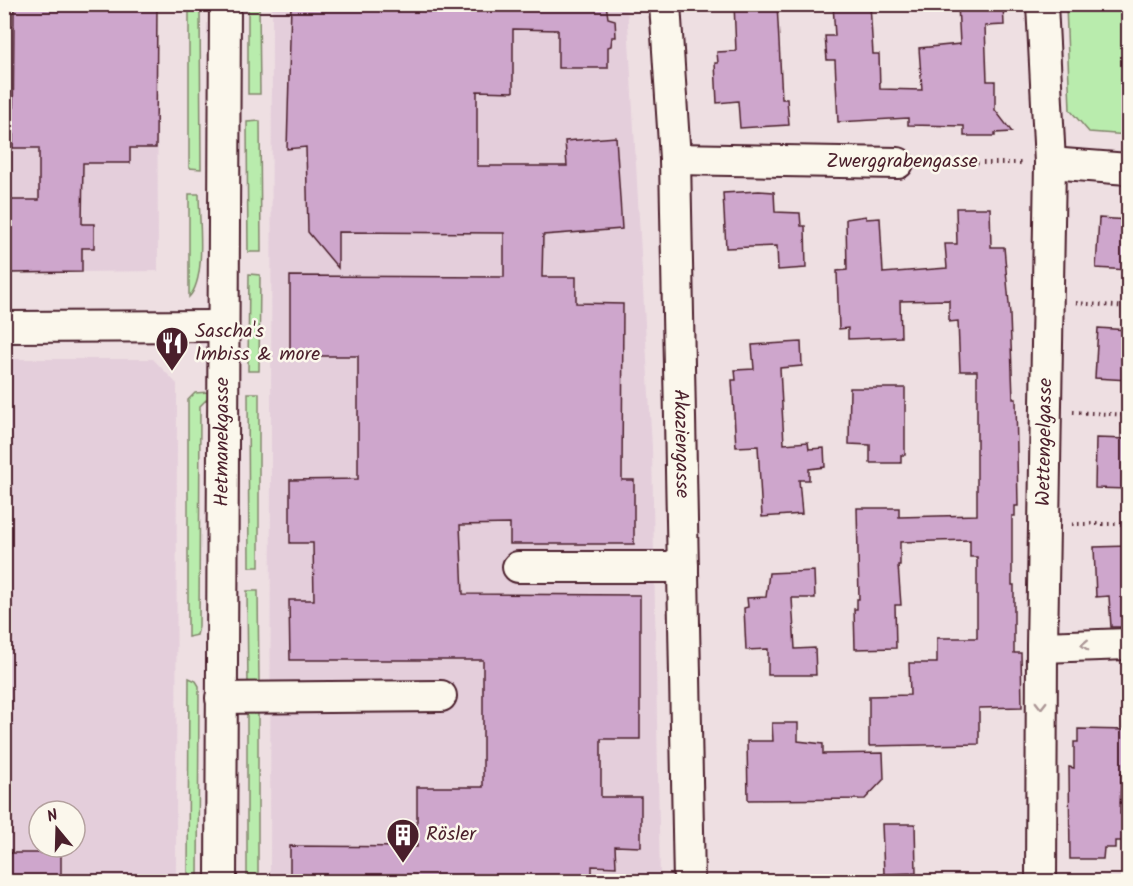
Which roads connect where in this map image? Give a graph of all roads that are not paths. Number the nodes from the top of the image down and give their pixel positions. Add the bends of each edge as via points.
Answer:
1 (225, 4) edge
2 (666, 4) edge
3 (1042, 4) edge
4 (675, 159) junction
5 (898, 163) road end
6 (1050, 163) junction
7 (1128, 169) edge
8 (223, 326) junction
9 (4, 327) edge
10 (518, 567) dead end
11 (683, 567) junction
12 (1128, 644) edge
13 (1042, 647) junction
14 (441, 696) dead end
15 (221, 698) junction
16 (221, 882) edge
17 (689, 882) edge
18 (1041, 882) edge

1 - 8 street, Hetmanekgasse
2 - 4 street, Akaziengasse
3 - 6 street, Wettengelgasse
4 - 5 street, Zwerggrabengasse
4 - 11 street, Akaziengasse
6 - 7 street
6 - 13 street, Wettengelgasse
8 - 9 street
8 - 15 street, Hetmanekgasse
10 - 11 street
11 - 17 street, Akaziengasse
12 -> 13 street
13 -> 18 street, Wettengelgasse
14 - 15 street
15 - 16 street, Hetmanekgasse

